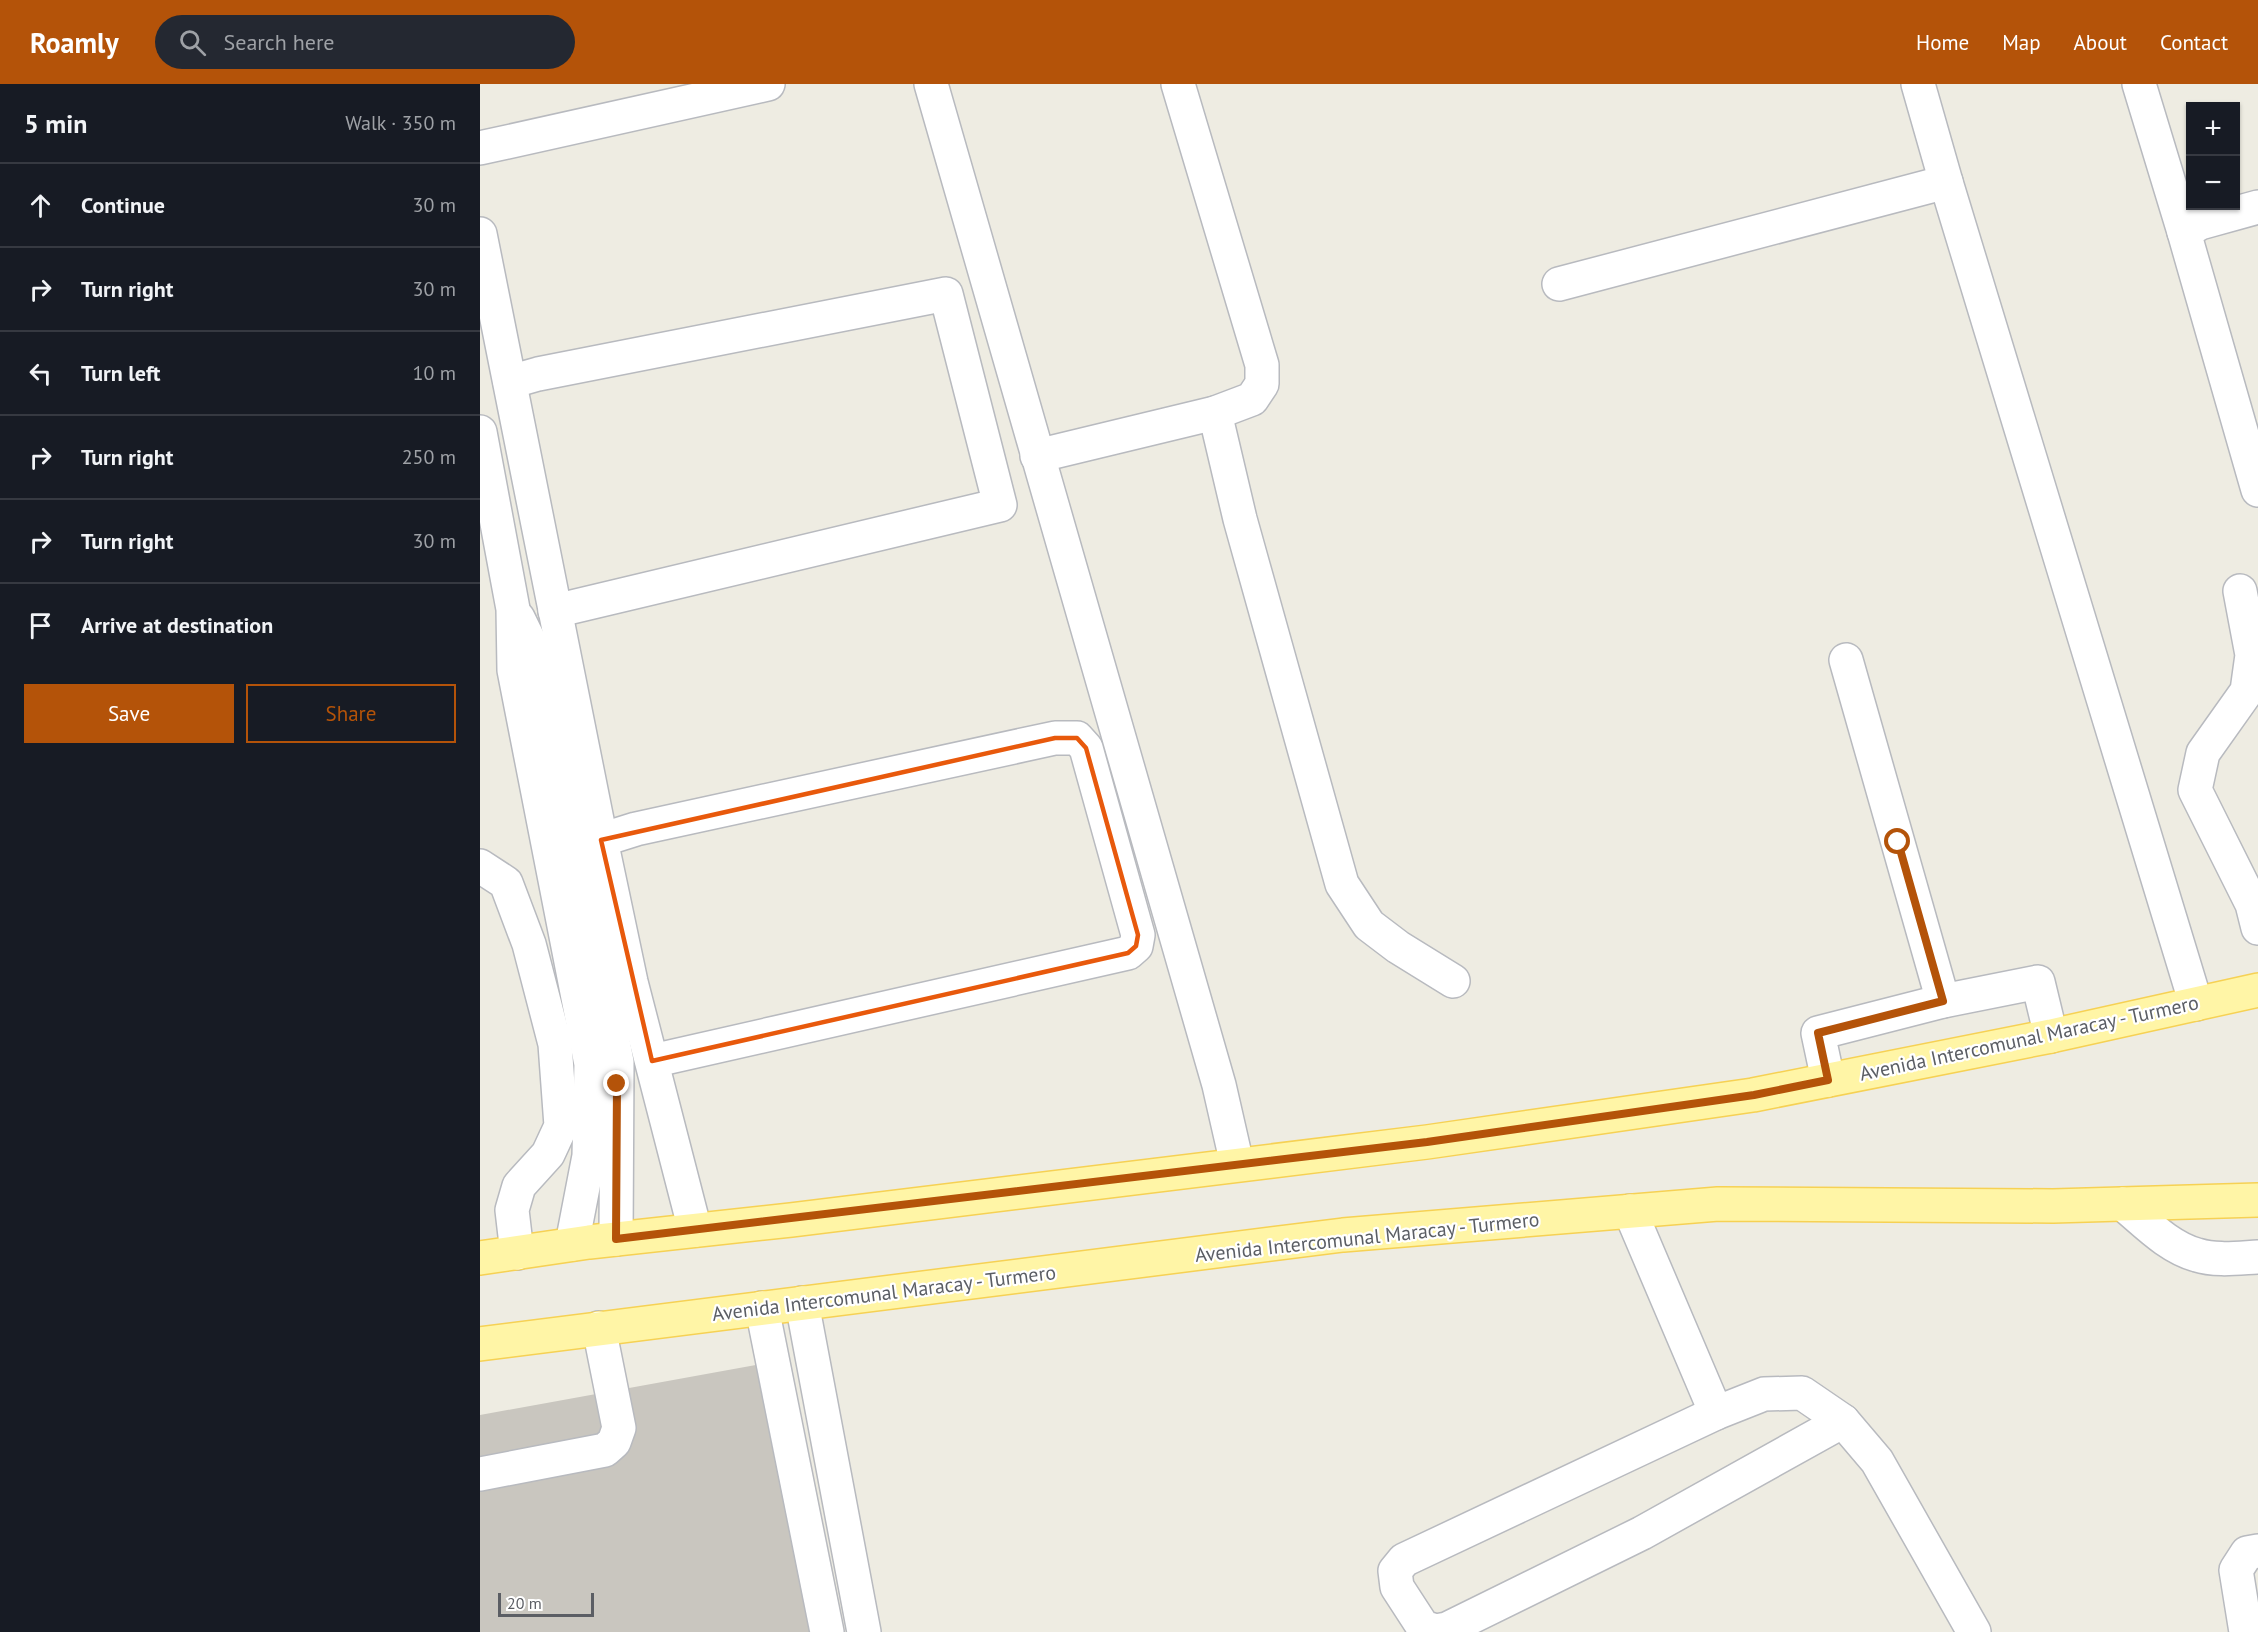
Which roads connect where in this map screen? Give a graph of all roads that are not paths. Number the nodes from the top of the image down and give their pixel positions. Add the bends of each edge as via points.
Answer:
1 (768, 84) edge
2 (931, 84) edge
3 (1178, 84) edge
4 (1918, 84) edge
5 (2139, 84) edge
6 (480, 148) edge
7 (1946, 182) junction
8 (2258, 207) edge
9 (2184, 232) junction
10 (480, 234) edge
11 (1559, 284) dead end
12 (510, 382) junction
13 (1215, 413) junction
14 (480, 432) edge
15 (1037, 456) junction
16 (2258, 490) edge
17 (2240, 591) dead end
18 (513, 609) junction
19 (555, 611) junction
20 (1846, 660) dead end
21 (601, 840) junction
22 (480, 866) edge
23 (2258, 928) edge
24 (1453, 981) dead end
25 (2258, 990) edge
26 (1943, 1001) junction
27 (2196, 1004) junction
28 (2051, 1036) junction
29 (652, 1061) junction
30 (1828, 1080) junction
31 (1237, 1164) junction
32 (2258, 1200) edge
33 (2123, 1204) junction
34 (1630, 1211) junction
35 (695, 1230) junction
36 (616, 1239) junction
37 (572, 1245) junction
38 (517, 1253) junction
39 (2258, 1257) edge
40 (480, 1258) edge
41 (802, 1303) junction
42 (762, 1308) junction
43 (599, 1328) junction
44 (480, 1344) edge
45 (1716, 1413) junction
46 (1844, 1421) junction
47 (480, 1474) edge
48 (2258, 1551) edge
49 (827, 1632) edge
50 (864, 1632) edge
51 (1974, 1632) edge
52 (2246, 1632) edge

1 - 6 street
2 - 15 street
3 - 13 street via 1262,365 1262,384 1252,399
4 - 7 street
5 - 9 street
7 - 11 street
7 - 27 street
8 - 9 street via 2200,223
9 - 16 street
10 - 12 street
12 - 19 street
12 - 19 street via 946,294 1000,505
13 - 15 street
13 - 24 street via 1240,519 1342,884 1369,925
14 - 18 street
15 - 31 street via 1219,1085
17 - 23 street via 2252,655 2247,691 2203,753 2195,790 2252,904
18 - 36 street via 539,662 617,1062
18 - 37 street via 514,670 591,1064 589,1156
19 - 21 street
20 - 26 street
21 - 29 street
21 - 29 street via 636,829 1055,738 1077,738 1086,748 1138,935 1136,946 1128,953
22 - 38 street via 506,883 529,944 555,1044 561,1126 548,1154 519,1186 512,1210
25 - 27 main road, Avenida Intercomunal Maracay - Turmero
26 - 28 street via 2038,982
26 - 30 street via 1818,1033
27 - 28 main road, Avenida Intercomunal Maracay - Turmero
28 - 30 main road, Avenida Intercomunal Maracay - Turmero
29 - 35 street
30 - 31 main road, Avenida Intercomunal Maracay - Turmero via 1754,1095 1439,1141
31 - 35 main road, Avenida Intercomunal Maracay - Turmero
32 - 33 main road, Avenida Intercomunal Maracay - Turmero
33 - 34 main road, Avenida Intercomunal Maracay - Turmero via 1718,1204
33 - 39 street via 2167,1240 2196,1255 2226,1259
34 - 41 main road, Avenida Intercomunal Maracay - Turmero via 1343,1235
34 - 45 street
35 - 36 main road, Avenida Intercomunal Maracay - Turmero
36 - 37 main road, Avenida Intercomunal Maracay - Turmero
37 - 38 main road, Avenida Intercomunal Maracay - Turmero
38 - 40 main road, Avenida Intercomunal Maracay - Turmero
41 - 42 main road, Avenida Intercomunal Maracay - Turmero
41 - 50 street
42 - 43 main road, Avenida Intercomunal Maracay - Turmero
42 - 49 street
43 - 44 main road, Avenida Intercomunal Maracay - Turmero
43 - 47 street via 618,1428 614,1442 605,1449
45 - 46 street via 1764,1394 1802,1393
45 - 46 street via 1404,1560 1395,1571 1396,1587 1423,1627 1447,1629 1642,1533
46 - 51 street via 1877,1461
48 - 52 street via 2247,1553 2236,1569

